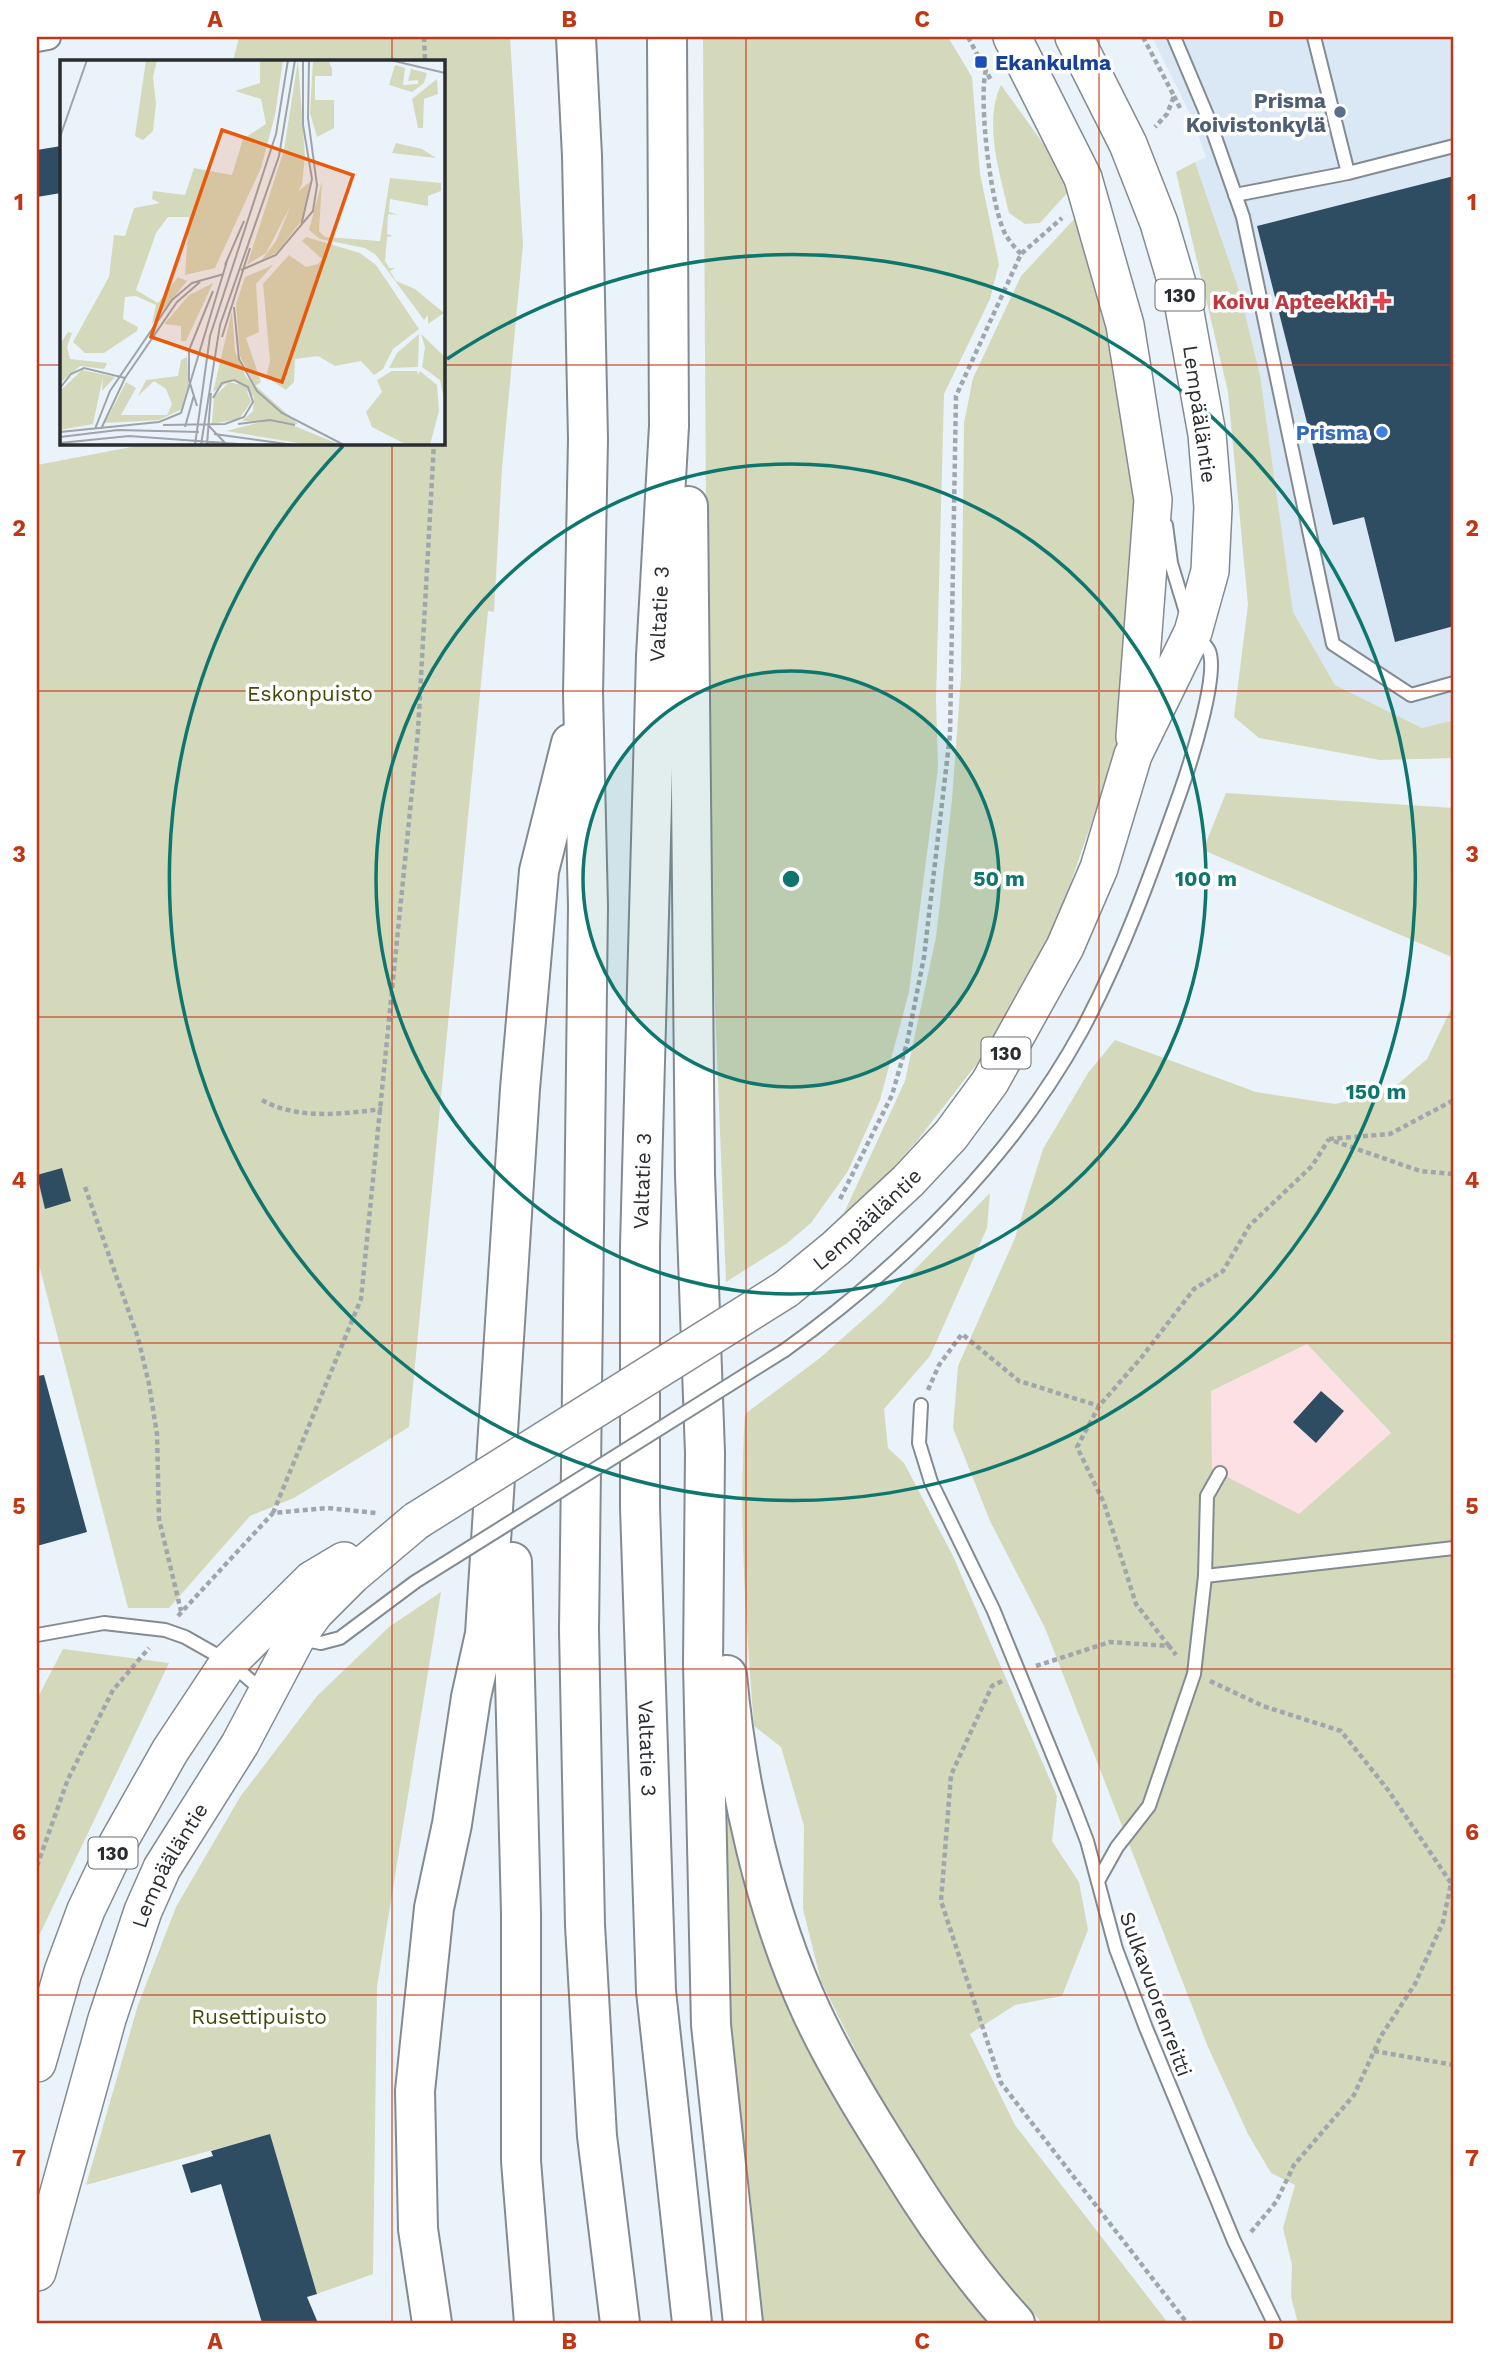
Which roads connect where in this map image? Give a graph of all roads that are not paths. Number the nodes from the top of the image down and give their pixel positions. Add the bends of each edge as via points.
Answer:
1 (48, 37) edge
2 (576, 37) edge
3 (667, 37) edge
4 (1012, 37) edge
5 (1074, 37) edge
6 (1174, 37) edge
7 (1314, 37) edge
8 (37, 39) edge
9 (1454, 146) edge
10 (1348, 173) junction
11 (1235, 194) junction
12 (669, 426) junction
13 (1153, 500) junction
14 (1193, 632) junction
15 (1454, 683) edge
16 (583, 693) junction
17 (1133, 755) junction
18 (507, 1319) junction
19 (921, 1405) road end
20 (705, 1453) junction
21 (1220, 1473) dead end
22 (416, 1521) junction
23 (1454, 1548) edge
24 (1205, 1576) junction
25 (37, 1635) edge
26 (296, 1638) junction
27 (229, 1662) junction
28 (266, 1693) junction
29 (1098, 1881) junction
30 (37, 2063) edge
31 (597, 2136) junction
32 (37, 2272) edge
33 (432, 2323) edge
34 (534, 2323) edge
35 (595, 2323) edge
36 (620, 2323) edge
37 (692, 2323) edge
38 (743, 2323) edge
39 (1015, 2323) edge
40 (1274, 2323) edge

1 - 8 street
2 - 16 highway via 588,439
3 - 12 highway, Valtatie 3
4 - 13 main road, Lempääläntie / 130 via 1083,178 1125,325
5 - 14 main road, Lempääläntie / 130 via 1128,144 1159,223 1184,307 1207,434 1213,507 1210,571
6 - 11 lane
7 - 10 lane
9 - 10 lane
10 - 11 lane
11 - 15 lane via 1333,644 1411,695
12 - 20 highway via 689,508 695,1175
12 - 37 highway, Valtatie 3 via 656,656 640,1245 640,1507 656,1991
13 - 14 lane via 1166,519 1180,598
13 - 17 main road, Lempääläntie / 130
14 - 17 main road, Lempääläntie / 130
14 - 26 lane, bridge via 1209,651 1212,672 1193,755 1147,889 1081,1032 1021,1123 949,1208 860,1292 785,1350 415,1582 340,1638 320,1643
16 - 18 highway via 539,871
16 - 31 highway via 588,906 579,1630 585,1925
17 - 22 main road, Lempääläntie / 130, bridge via 1099,868 1065,947 990,1082 951,1135 908,1181 786,1289
18 - 33 highway via 485,1634 434,1908 415,2091 418,2229
18 - 34 highway via 521,1913 521,2161
19 - 29 lane, Sulkavuorenreitti via 919,1443 931,1482 993,1609 1087,1841
20 - 38 highway via 703,1664 711,2025
20 - 39 highway via 732,1735 751,1829 781,1928 812,2012 860,2104 973,2278
21 - 24 lane via 1207,1496
22 - 26 main road, Lempääläntie / 130 via 352,1575
22 - 27 main road, Lempääläntie / 130 via 312,1580
23 - 24 lane
24 - 29 lane via 1194,1674 1149,1806
25 - 27 lane via 104,1623 165,1630
26 - 28 main road, Lempääläntie / 130
27 - 28 lane
27 - 30 main road, Lempääläntie / 130 via 150,1785 86,1910
28 - 32 main road, Lempääläntie / 130 via 240,1744 162,1868 143,1911 107,2019
29 - 40 lane, Sulkavuorenreitti via 1116,1949 1234,2241
31 - 35 highway
31 - 36 highway

